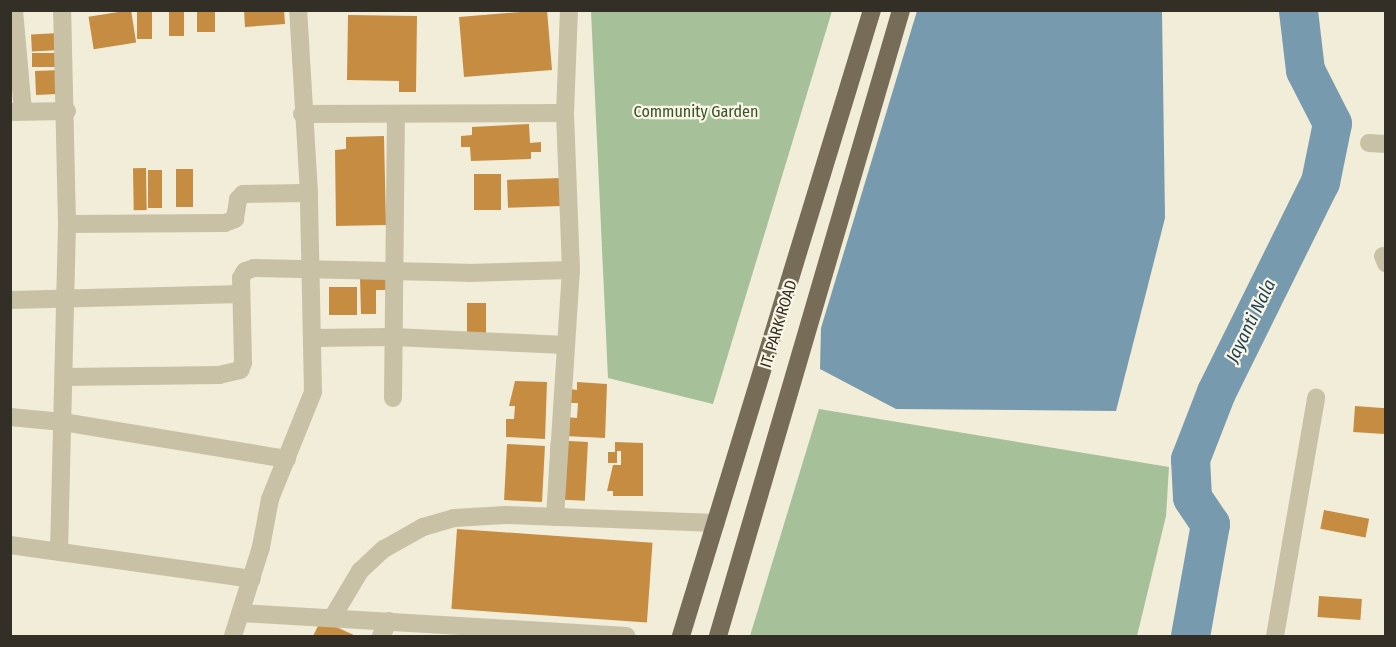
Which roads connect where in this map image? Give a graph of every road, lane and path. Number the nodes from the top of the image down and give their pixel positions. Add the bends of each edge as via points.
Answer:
1 (14, 10) edge
2 (62, 10) edge
3 (298, 10) edge
4 (569, 10) edge
5 (872, 10) edge
6 (901, 10) edge
7 (67, 111) junction
8 (17, 112) edge
9 (565, 113) junction
10 (302, 114) junction
11 (396, 115) junction
12 (309, 193) junction
13 (68, 224) junction
14 (311, 267) junction
15 (396, 270) junction
16 (571, 270) junction
17 (241, 294) junction
18 (10, 300) edge
19 (64, 300) junction
20 (394, 337) junction
21 (312, 338) junction
22 (565, 345) junction
23 (65, 377) junction
24 (393, 398) dead end
25 (1316, 398) dead end
26 (10, 417) edge
27 (63, 422) junction
28 (287, 459) junction
29 (555, 517) junction
30 (716, 523) junction
31 (10, 545) edge
32 (59, 552) junction
33 (252, 579) junction
34 (241, 613) junction
35 (332, 618) junction
36 (385, 628) edge
37 (573, 634) edge
38 (232, 636) edge
39 (626, 636) edge
40 (681, 636) edge
41 (718, 636) edge
42 (1275, 636) edge

1 - 8 street
2 - 7 street
3 - 10 street
4 - 9 street
5 - 30 main road, IT. PARK ROAD
6 - 41 main road, IT. PARK ROAD
7 - 8 street
7 - 13 street
9 - 11 street
9 - 16 street
10 - 11 street
10 - 12 street
11 - 15 street
12 - 13 street via 243,194 238,199 235,219 225,223
12 - 14 street
13 - 19 street
14 - 15 street
14 - 17 street via 244,271
14 - 21 street
15 - 16 street
15 - 20 street
16 - 22 street
17 - 19 street
17 - 23 street via 240,370 219,375
18 - 19 street
19 - 23 street
20 - 21 street
20 - 22 street
20 - 24 street
21 - 28 street via 313,392
22 - 29 street
23 - 27 street
25 - 42 street
26 - 27 street
27 - 28 street
27 - 32 street
28 - 33 street via 270,499
29 - 30 street
29 - 35 street via 454,518 423,527 384,549 360,571
30 - 40 main road, IT. PARK ROAD
31 - 32 street
32 - 33 street
33 - 34 street
34 - 35 street
34 - 38 street
35 - 36 street
36 - 37 street
37 - 39 street

